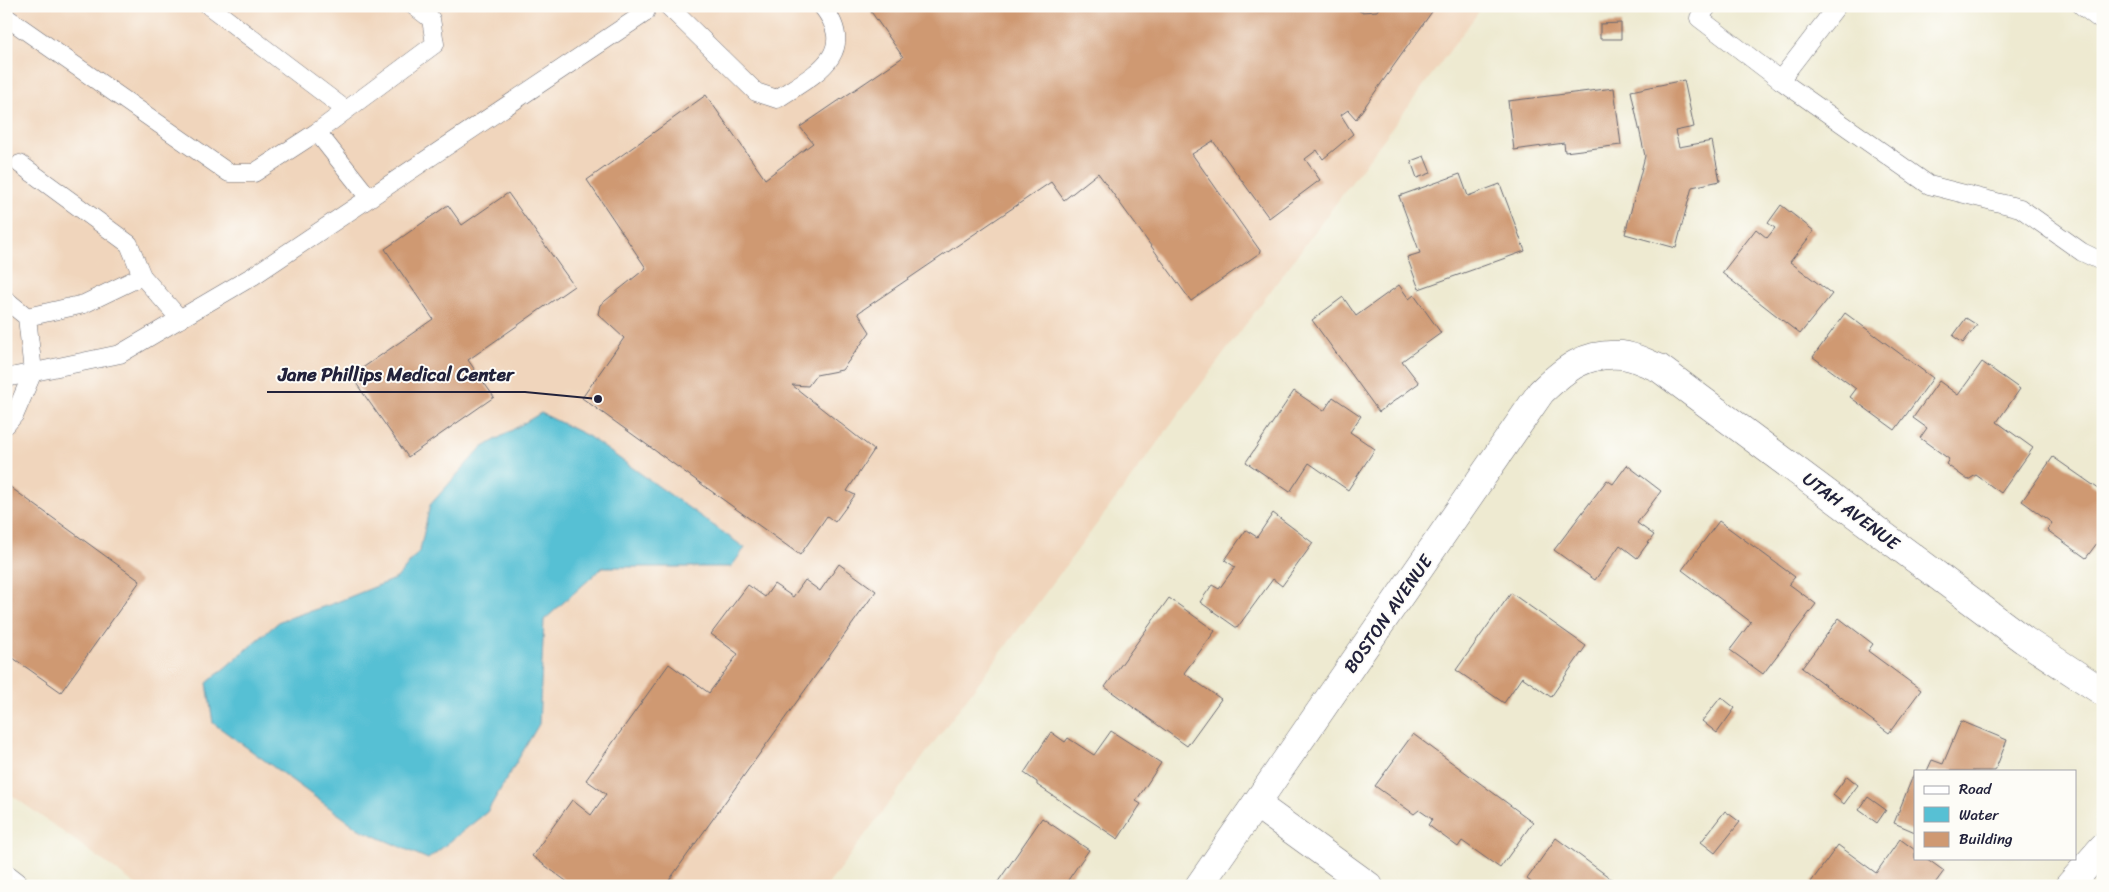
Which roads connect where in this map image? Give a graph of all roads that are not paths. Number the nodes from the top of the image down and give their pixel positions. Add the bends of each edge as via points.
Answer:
1 (209, 6) edge
2 (414, 6) edge
3 (647, 6) edge
4 (668, 6) edge
5 (822, 6) edge
6 (1708, 6) edge
7 (1837, 6) edge
8 (2082, 6) edge
9 (6, 18) edge
10 (2103, 22) edge
11 (1780, 80) junction
12 (346, 110) junction
13 (317, 132) junction
14 (20, 164) dead end
15 (369, 198) junction
16 (2103, 262) edge
17 (142, 276) junction
18 (6, 300) edge
19 (27, 318) junction
20 (180, 319) junction
21 (1591, 357) joint
22 (33, 372) junction
23 (6, 378) edge
24 (6, 425) edge
25 (2103, 692) edge
26 (1256, 804) junction
27 (2103, 847) edge
28 (6, 879) edge
29 (15, 886) edge
30 (1199, 886) edge
31 (1369, 886) edge
32 (2069, 886) edge

1 - 12 lane
2 - 12 lane via 431,19 435,44
3 - 15 lane via 645,13
4 - 5 lane via 756,92 777,99 825,67 835,52 836,32
6 - 11 lane via 1699,18
7 - 11 lane
8 - 10 lane
9 - 13 lane via 229,173 254,173
11 - 16 lane via 1929,184 2020,208 2082,252
12 - 13 lane
13 - 15 lane
14 - 17 lane via 130,244
15 - 20 lane via 253,276
17 - 19 lane via 84,304
17 - 20 lane
18 - 19 lane
19 - 22 lane
20 - 22 lane via 120,354
21 - 25 street, UTAH AVENUE via 1623,355 1659,368 2024,640
21 - 26 street, BOSTON AVENUE via 1562,372 1541,392
22 - 23 lane
22 - 24 lane via 15,414
26 - 30 street, BOSTON AVENUE
26 - 31 street
27 - 32 street
28 - 29 street

